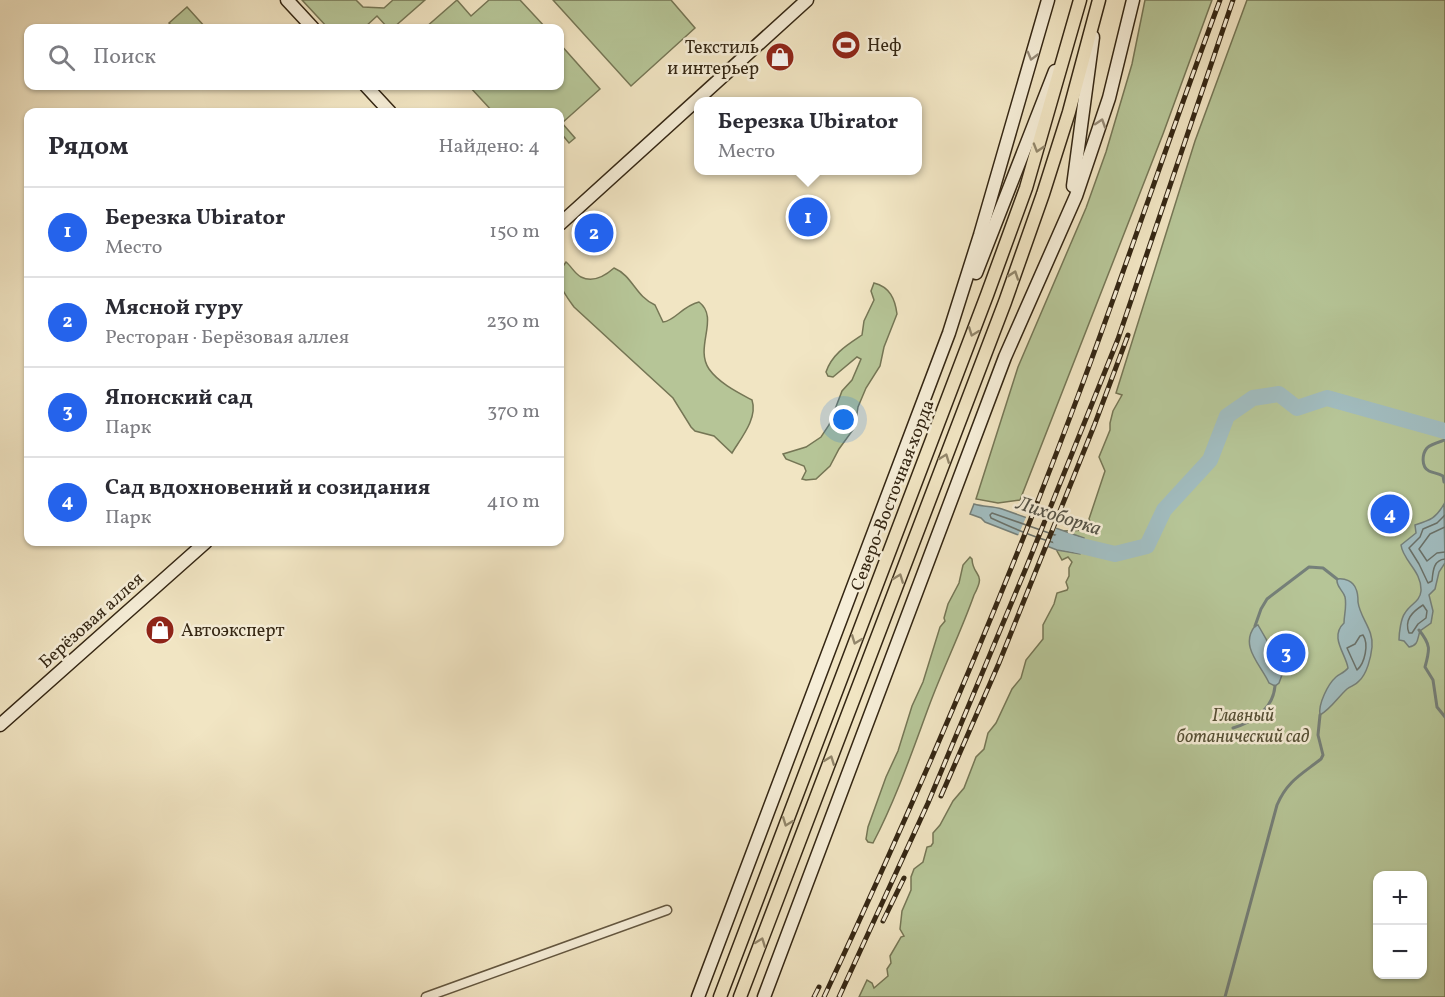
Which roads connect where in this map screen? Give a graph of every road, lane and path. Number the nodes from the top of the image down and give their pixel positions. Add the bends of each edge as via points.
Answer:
1 (287, 0) edge
2 (807, 0) edge
3 (1048, 0) edge
4 (1080, 0) edge
5 (1099, 0) edge
6 (1132, 0) edge
7 (1095, 14) junction
8 (309, 24) edge
9 (1072, 32) junction
10 (370, 90) edge
11 (700, 97) edge
12 (694, 102) edge
13 (386, 108) edge
14 (564, 220) edge
15 (1060, 237) junction
16 (950, 333) junction
17 (201, 546) edge
18 (19, 708) junction
19 (0, 725) edge
20 (0, 733) edge
21 (667, 910) dead end
22 (426, 997) edge
23 (698, 997) edge
24 (720, 997) edge
25 (740, 997) edge
26 (764, 997) edge

1 - 8 main road
2 - 11 main road
3 -> 16 main road
4 - 9 main road, Северо-Восточная хорда
5 - 7 main road, Северо-Восточная хорда
15 -> 6 main road via 1109,98
7 - 15 main road via 1076,175
25 -> 7 main road, Северо-Восточная хорда via 1005,302 1069,112
9 - 16 main road
9 -> 24 main road, Северо-Восточная хорда via 1026,188 987,295
10 - 13 main road
12 - 14 main road
15 - 26 main road via 1005,357
16 - 23 main road
17 - 18 main road, Берёзовая аллея
18 - 19 main road, Берёзовая аллея
18 - 20 main road
21 - 22 street

